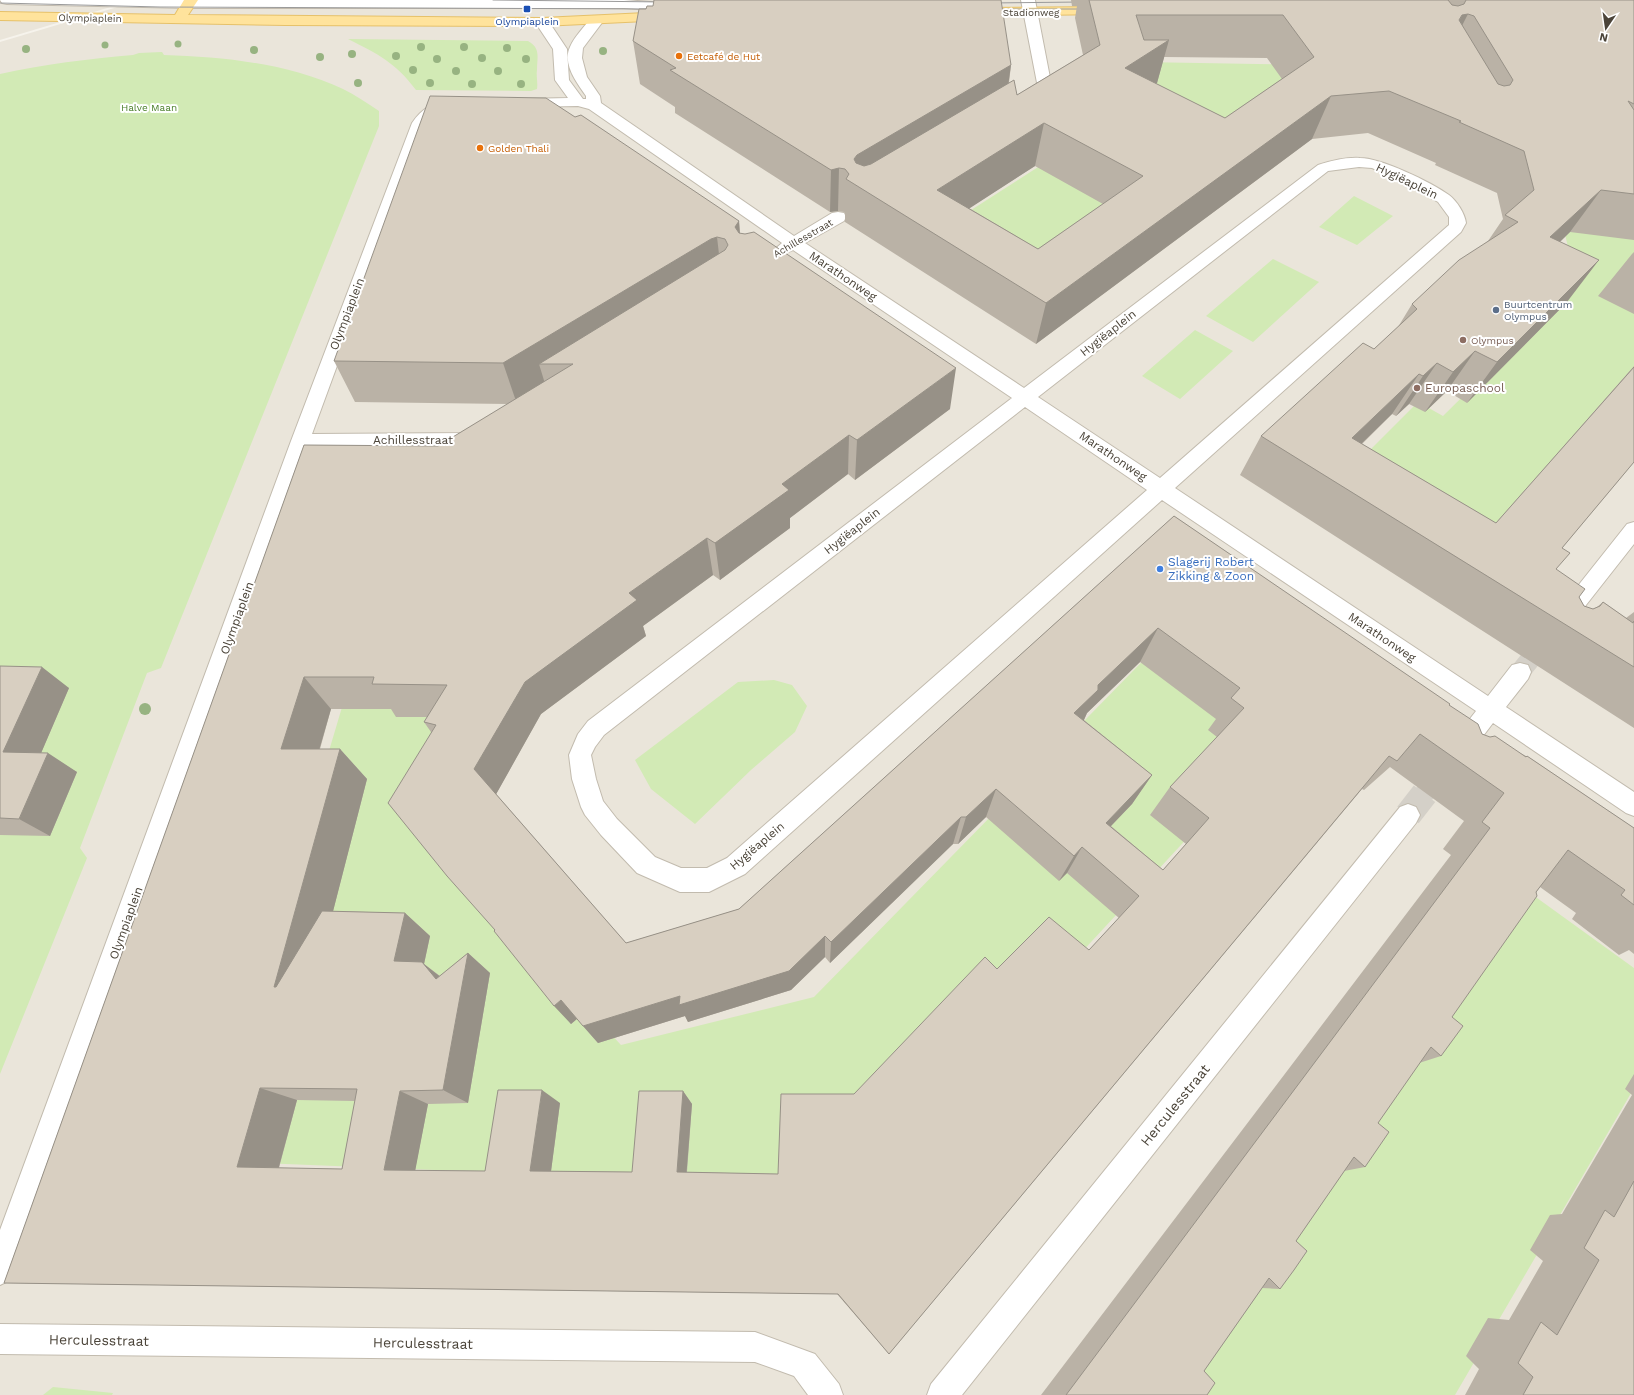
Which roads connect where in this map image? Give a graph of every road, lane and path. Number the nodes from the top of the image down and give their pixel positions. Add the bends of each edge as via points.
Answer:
1 (7, 0) edge
2 (190, 2) edge
3 (1030, 6) edge
4 (1114, 11) edge
5 (688, 12) joint
6 (960, 12) edge
7 (0, 16) edge
8 (179, 19) junction
9 (597, 20) junction
10 (542, 22) junction
11 (468, 104) edge
12 (507, 104) edge
13 (586, 104) junction
14 (1015, 110) edge
15 (838, 217) dead end
16 (793, 243) junction
17 (768, 258) edge
18 (1026, 397) junction
19 (492, 430) edge
20 (300, 441) junction
21 (1162, 489) junction
22 (1634, 530) edge
23 (1552, 633) tunnel mouth
24 (1520, 672) tunnel mouth
25 (1491, 710) junction
26 (1453, 756) tunnel mouth
27 (1634, 805) edge
28 (1408, 815) tunnel mouth
29 (0, 1270) edge
30 (0, 1339) edge
31 (828, 1395) edge
32 (942, 1395) edge

1 - 2 street, Olympiaplein
2 - 5 street, Olympiaplein via 600,4
2 - 8 main road
3 - 4 main road, Stadionweg
3 - 6 main road, Stadionweg
3 - 14 street via 1045,88 1041,94
5 - 9 main road
7 - 8 main road, Olympiaplein
8 - 10 main road, Olympiaplein
9 - 10 main road, Olympiaplein
9 - 13 street via 576,48 580,77 593,96
10 - 13 street via 560,49 562,80
11 - 20 street, Olympiaplein via 437,107 423,116 419,123
12 - 13 street
13 - 16 street, Marathonweg
15 - 16 street, Achillesstraat
16 - 17 street, Achillesstraat
16 - 18 street, Marathonweg
18 - 21 street, Marathonweg
18 - 21 street, Hygiëaplein via 1323,168 1352,163 1375,164 1444,199 1457,216 1458,223 1455,228
18 - 21 street, Hygiëaplein via 596,728 580,755 593,807 646,865 680,880 709,880 736,866
19 - 20 street, Achillesstraat via 472,440
20 - 29 street, Olympiaplein
21 - 25 street, Marathonweg
22 - 23 street
24 - 25 street
25 - 26 street
25 - 27 street, Marathonweg
28 - 32 street, Herculesstraat
30 - 31 street, Herculesstraat via 755,1347 804,1365

